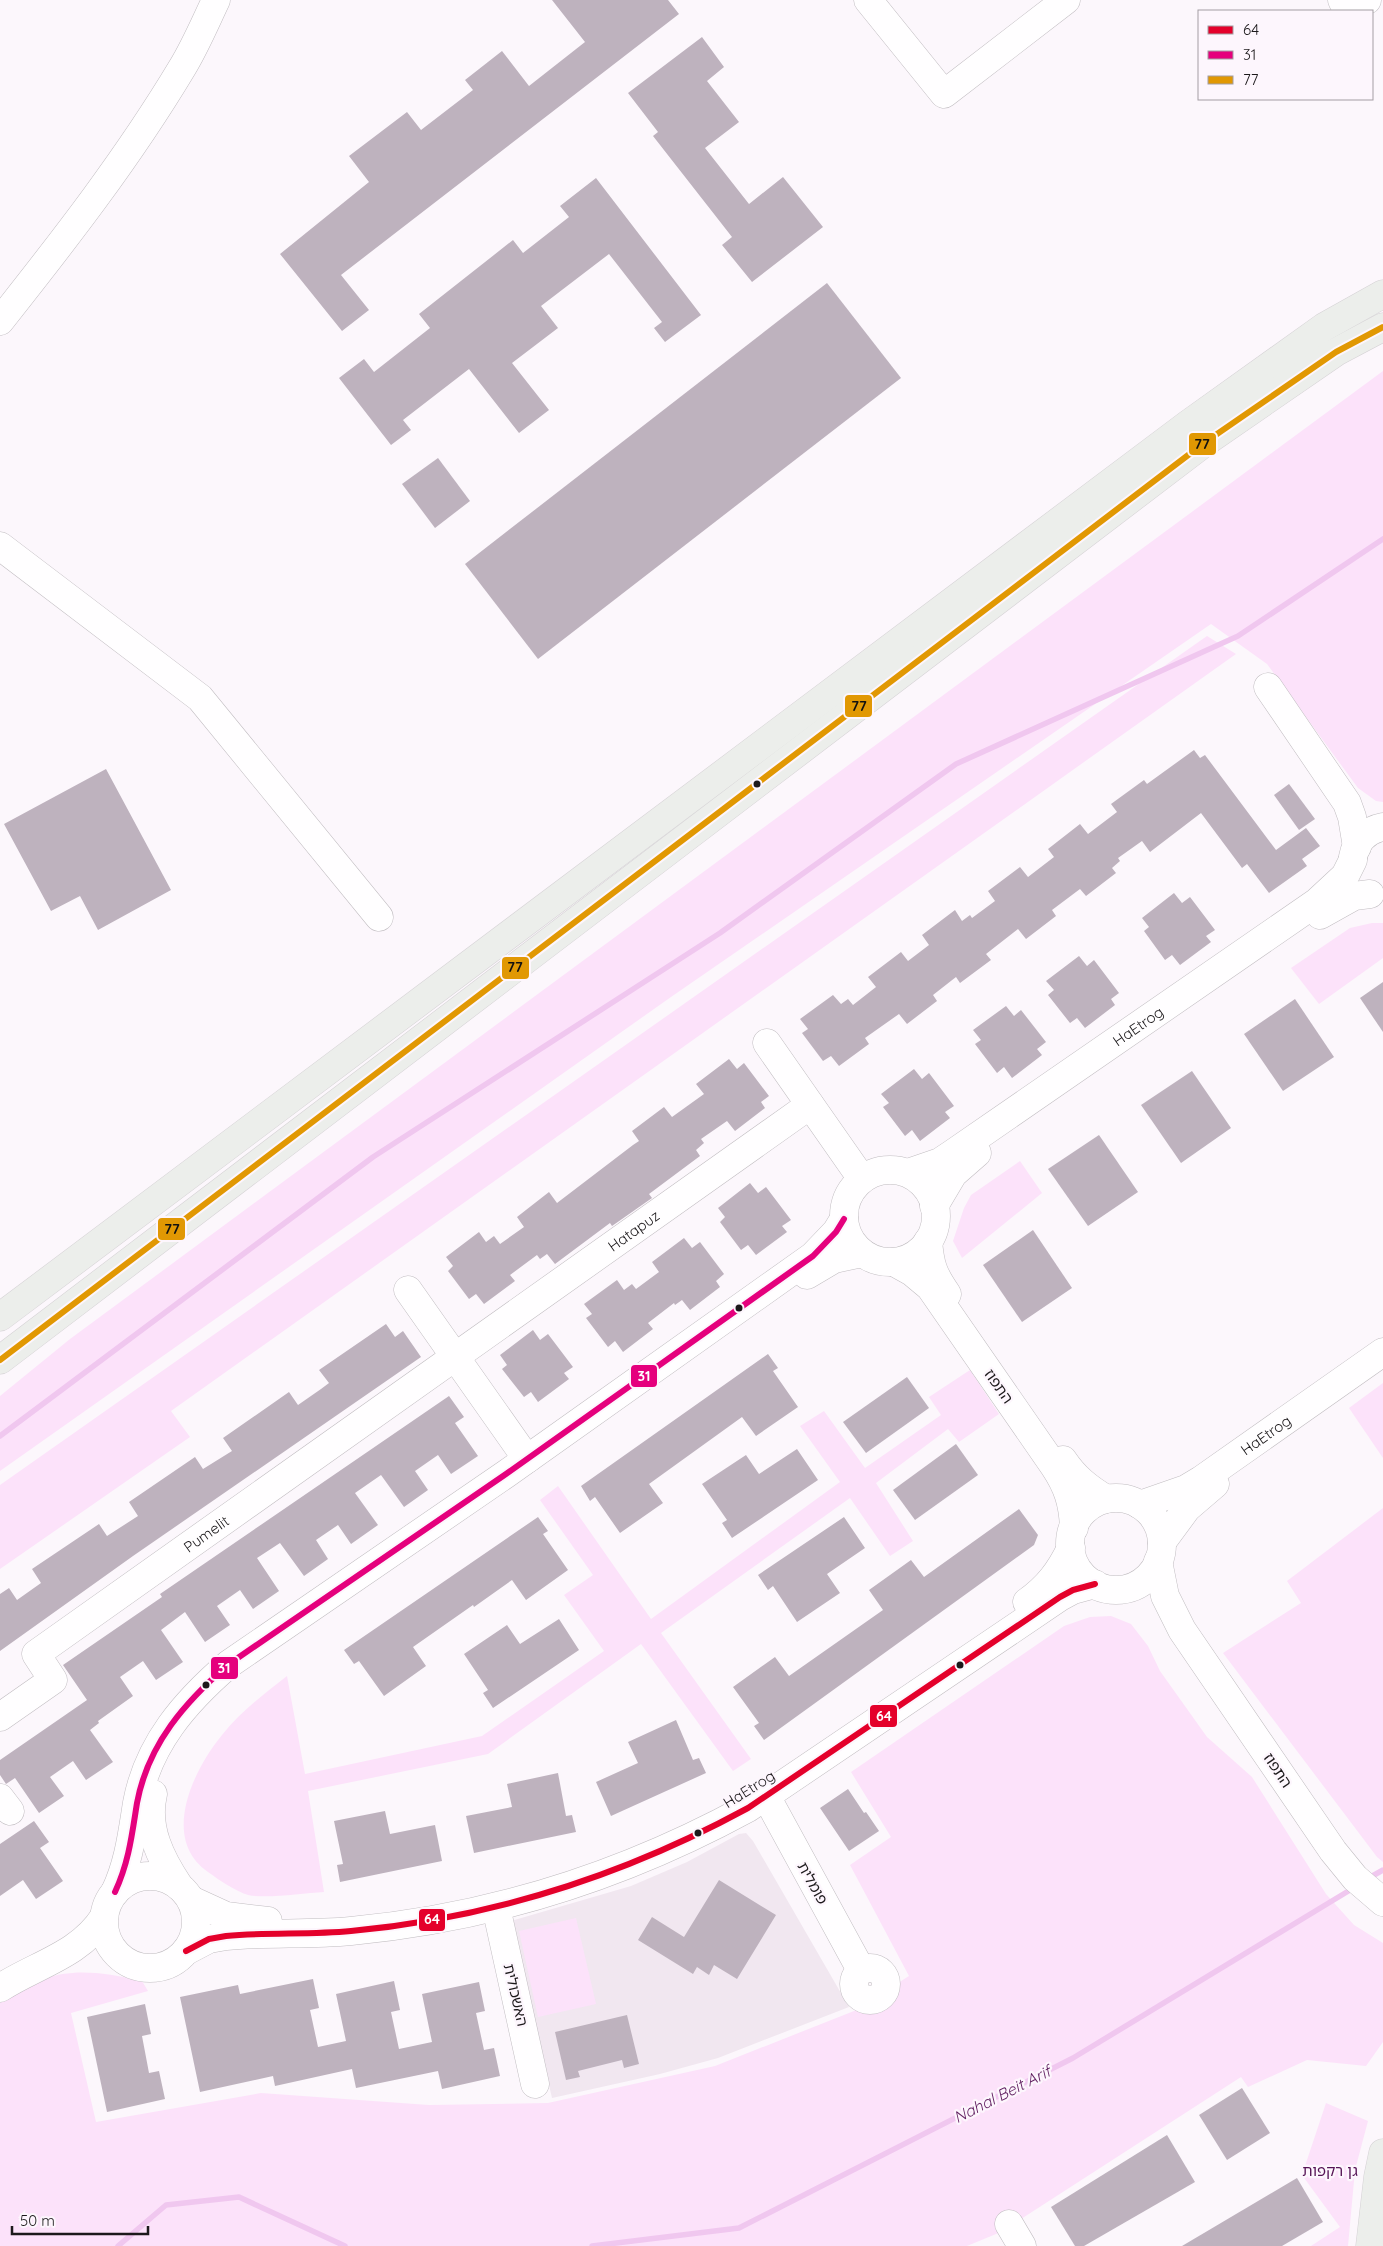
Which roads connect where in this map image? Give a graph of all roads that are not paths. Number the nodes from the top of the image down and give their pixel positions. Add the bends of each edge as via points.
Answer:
1 (216, 0) edge
2 (868, 0) edge
3 (1066, 0) edge
4 (1342, 0) edge
5 (1367, 0) edge
6 (1383, 294) edge
7 (0, 321) edge
8 (1383, 326) edge
9 (0, 546) edge
10 (1268, 687) dead end
11 (1347, 803) junction
12 (1383, 826) edge
13 (1355, 854) junction
14 (1377, 897) edge
15 (379, 917) dead end
16 (767, 1043) dead end
17 (810, 1105) junction
18 (908, 1173) junction
19 (862, 1179) junction
20 (934, 1206) junction
21 (844, 1219) junction
22 (928, 1241) junction
23 (862, 1253) junction
24 (894, 1262) junction
25 (408, 1290) dead end
26 (0, 1317) edge
27 (1383, 1352) edge
28 (456, 1358) junction
29 (0, 1360) edge
30 (1383, 1365) edge
31 (527, 1459) junction
32 (1106, 1499) junction
33 (1140, 1505) junction
34 (1072, 1538) junction
35 (1160, 1551) junction
36 (1095, 1584) junction
37 (1124, 1588) junction
38 (1182, 1630) junction
39 (0, 1718) edge
40 (766, 1796) junction
41 (116, 1892) junction
42 (185, 1893) junction
43 (1383, 1902) edge
44 (496, 1906) junction
45 (104, 1918) junction
46 (186, 1951) junction
47 (58, 1958) junction
48 (126, 1962) junction
49 (861, 1970) dead end
50 (0, 1988) edge
51 (536, 2084) dead end
52 (1383, 2153) edge
53 (1370, 2246) edge

1 - 7 street via 183,66 132,148
2 - 3 street via 944,94
4 - 5 street via 1345,6
6 - 26 main road via 1324,327 1187,424
8 - 29 main road via 1336,352 1204,443
9 - 15 street via 200,698
10 - 11 street
11 - 12 street via 1371,822
11 - 13 street via 1352,817
12 - 13 street, HaEtrog via 1366,835
13 - 14 street via 1356,877 1363,889
13 - 18 street, HaEtrog via 1345,876 1317,902 940,1162
14 - 20 street, HaEtrog via 1354,896 1327,910 976,1154 953,1174
16 - 17 street
17 - 19 street
17 - 28 street, Hatapuz
18 - 19 street via 884,1170
18 - 20 street via 924,1185
19 - 21 street via 848,1196
20 - 22 street via 934,1229
21 - 23 street via 849,1238
21 - 31 street via 813,1256
22 - 24 street via 912,1256
22 - 32 street, התפוז via 933,1274 1074,1476
23 - 24 street via 872,1259
23 - 42 street via 848,1254 822,1264 225,1685 176,1740 162,1765 151,1802 158,1851
24 - 34 street, התפוז via 930,1287 1069,1489
25 - 28 street
27 - 33 street, HaEtrog via 1201,1480 1186,1489
28 - 31 street
28 - 39 street, Pumelit via 36,1654 53,1680
30 - 35 street, HaEtrog via 1187,1508
31 - 41 street via 229,1664 197,1693 167,1729 153,1755 139,1796 129,1858
32 - 33 street via 1128,1499
32 - 34 street via 1088,1508
33 - 35 street via 1156,1520
34 - 36 street via 1077,1568
34 - 42 street, HaEtrog via 1061,1569 1050,1583 1017,1608 752,1789 676,1831 631,1850 534,1884 393,1912 255,1921 226,1916
35 - 37 street via 1149,1576
35 - 38 street, התפוז via 1165,1596
36 - 37 street via 1111,1589
36 - 40 street, HaEtrog via 1060,1596
37 - 38 street, התפוז via 1153,1605
38 - 43 street, התפוז via 1344,1866
40 - 44 street, HaEtrog via 713,1827 637,1862
40 - 49 street, פומלית
41 - 42 street via 123,1884 143,1876 163,1878
41 - 45 street via 107,1905
42 - 46 street via 197,1924
44 - 46 street, HaEtrog via 352,1931 226,1936 209,1939
44 - 51 street, האשכולית
45 - 47 street via 78,1946
45 - 48 street via 108,1943
46 - 48 street via 168,1965 154,1969 139,1968
47 - 48 street via 107,1957
47 - 50 street
52 - 53 main road

